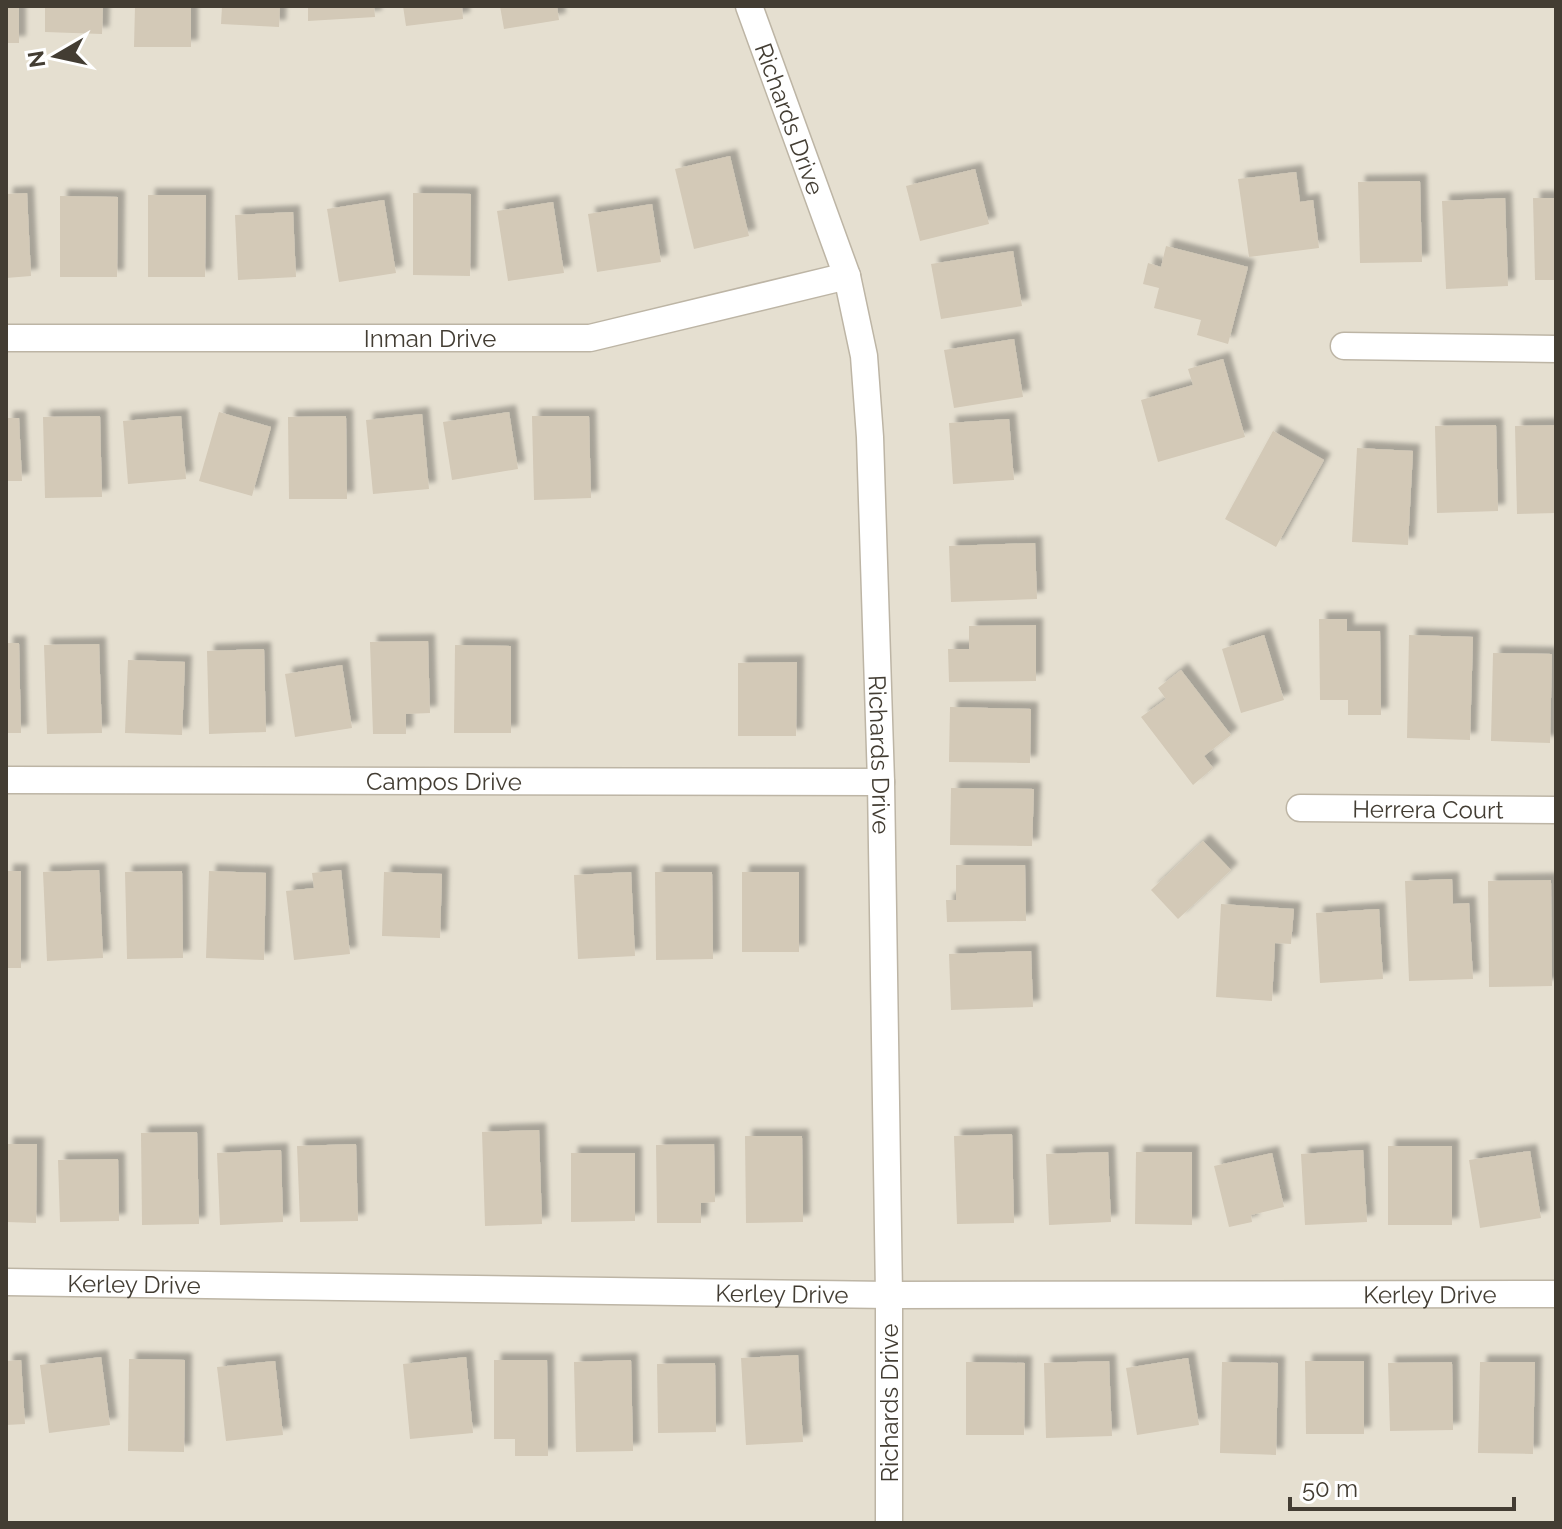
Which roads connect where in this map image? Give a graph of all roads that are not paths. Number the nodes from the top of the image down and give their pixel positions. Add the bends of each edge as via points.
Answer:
1 (749, 6) edge
2 (847, 276) junction
3 (6, 338) edge
4 (1344, 346) dead end
5 (1556, 349) edge
6 (6, 780) edge
7 (881, 782) junction
8 (1300, 808) dead end
9 (1556, 810) edge
10 (6, 1282) edge
11 (1556, 1294) edge
12 (889, 1295) junction
13 (889, 1523) edge

1 - 2 street, Richards Drive
2 - 3 street, Inman Drive via 590,338
2 - 7 street, Richards Drive via 864,356 870,437
4 - 5 street
6 - 7 street, Campos Drive
7 - 12 street, Richards Drive
8 - 9 street, Herrera Court
10 - 12 street, Kerley Drive
11 - 12 street, Kerley Drive
12 - 13 street, Richards Drive

